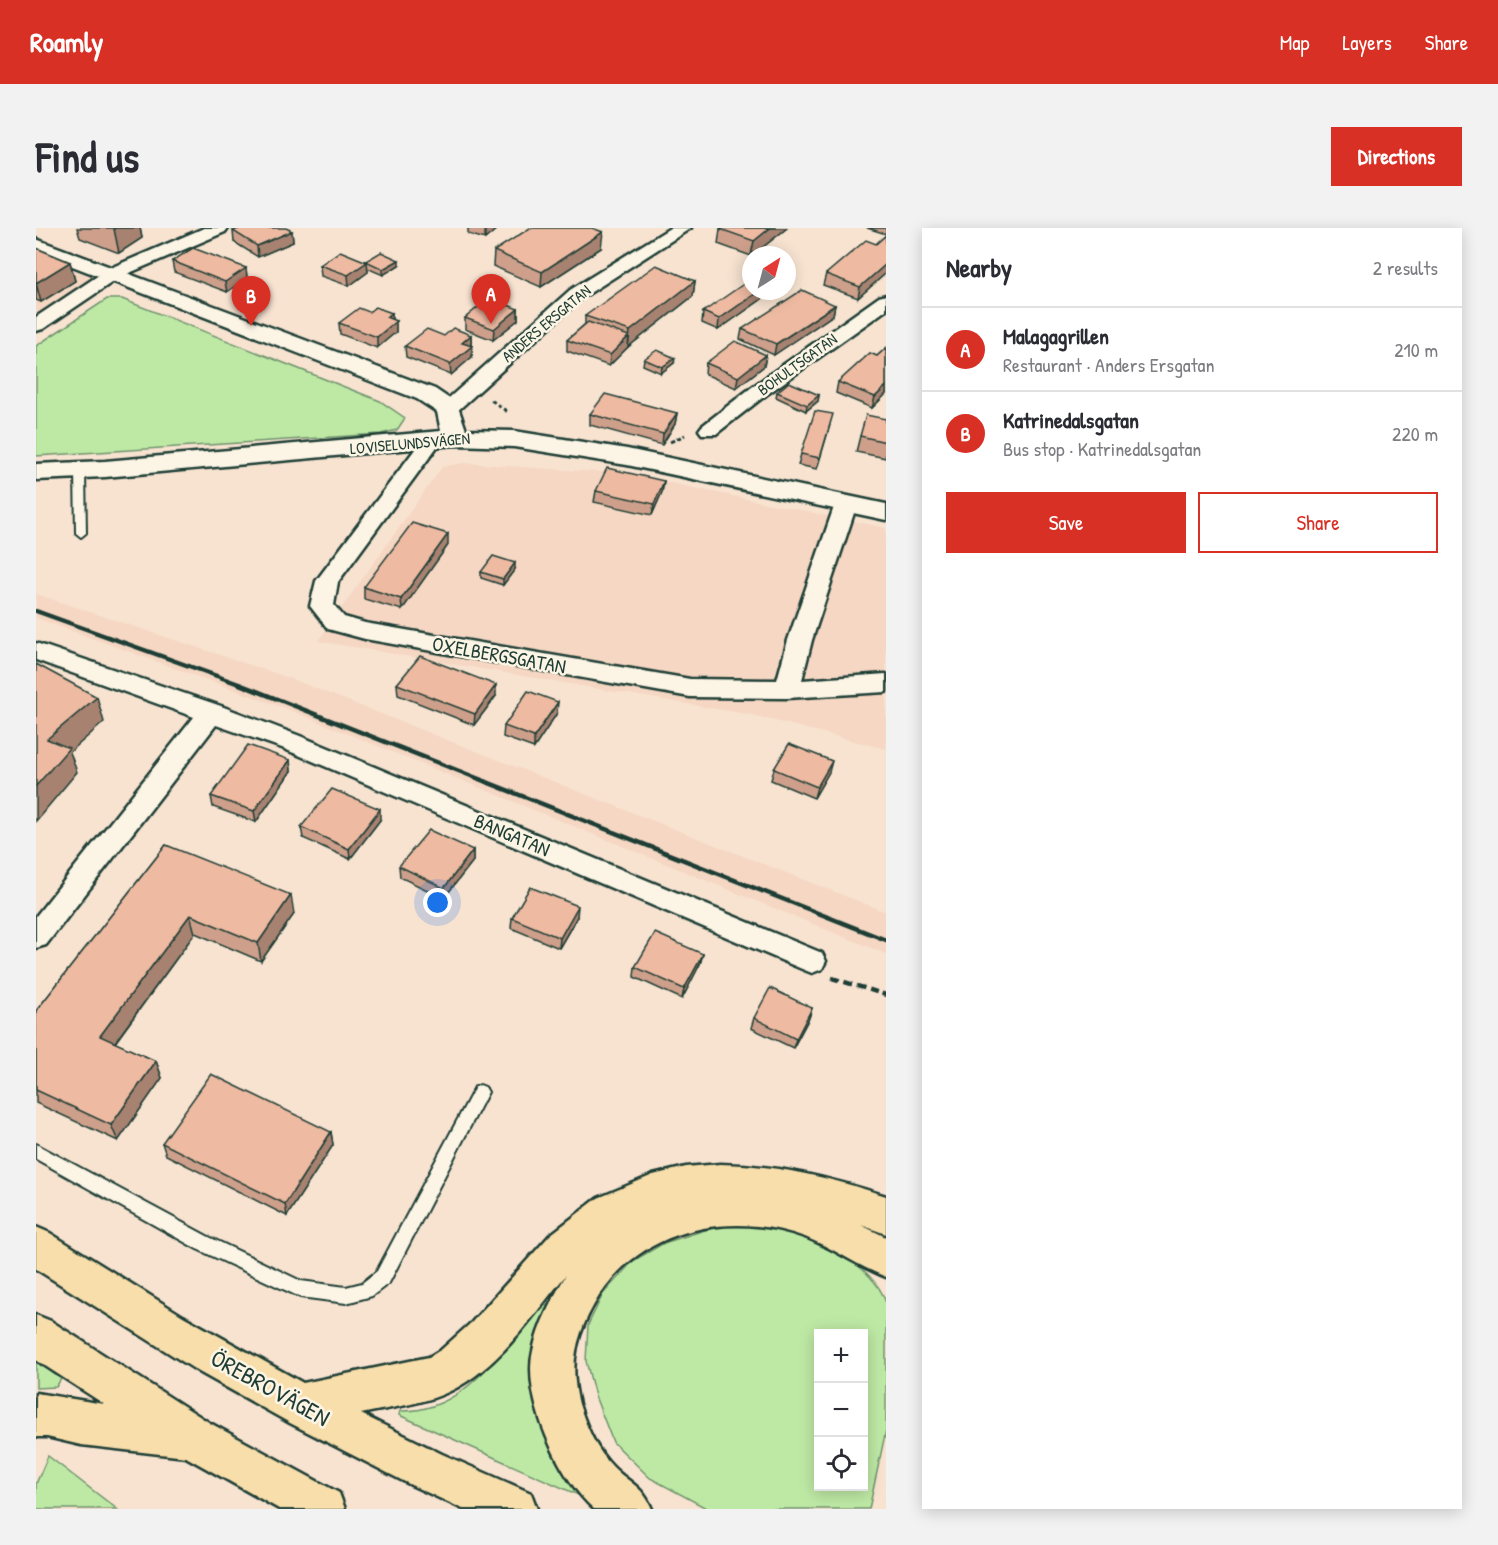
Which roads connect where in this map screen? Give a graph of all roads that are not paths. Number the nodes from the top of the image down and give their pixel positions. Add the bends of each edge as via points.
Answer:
1 (219, 228) edge
2 (682, 228) edge
3 (36, 245) edge
4 (114, 273) junction
5 (886, 301) edge
6 (36, 325) edge
7 (448, 409) junction
8 (709, 430) dead end
9 (444, 438) junction
10 (80, 471) junction
11 (36, 472) edge
12 (846, 504) junction
13 (886, 512) edge
14 (81, 533) dead end
15 (36, 651) edge
16 (886, 682) edge
17 (787, 688) junction
18 (212, 712) junction
19 (36, 938) edge
20 (812, 962) road end
21 (480, 1092) dead end
22 (36, 1151) edge
23 (886, 1215) edge
24 (36, 1246) edge
25 (886, 1258) edge
26 (36, 1336) edge
27 (301, 1405) junction
28 (36, 1414) edge
29 (195, 1438) junction
30 (323, 1509) edge
31 (515, 1509) edge
32 (630, 1509) edge

1 - 4 street
2 - 7 street, ANDERS ERSGATAN via 576,294
3 - 4 street
4 - 6 street
4 - 7 street via 426,394
5 - 8 street, BOHULTSGATAN
7 - 9 street
9 - 10 street, LOVISELUNDSVÄGEN
9 - 12 street, LOVISELUNDSVÄGEN via 514,439 582,449
9 - 17 street, OXELBERGSGATAN via 327,581 322,606 336,623 690,688
10 - 11 street, LOVISELUNDSVÄGEN
10 - 14 lane
12 - 13 street, LOVISELUNDSVÄGEN
12 - 17 street
15 - 18 street, BANGATAN
16 - 17 street, OXELBERGSGATAN
18 - 19 street
18 - 20 street, BANGATAN via 302,746
21 - 22 lane via 383,1276 366,1290 346,1295 300,1289 203,1243
23 - 27 highway via 809,1190 760,1182 695,1184 640,1197 618,1207 559,1253 465,1358 442,1373
24 - 27 highway, ÖREBROVÄGEN via 122,1303
25 - 32 highway via 815,1222 737,1207 698,1210 662,1221 611,1249 570,1308 553,1353 555,1395 575,1449 595,1479
26 - 29 highway
27 - 31 highway, ÖREBROVÄGEN via 401,1457
28 - 29 highway
29 - 30 highway

